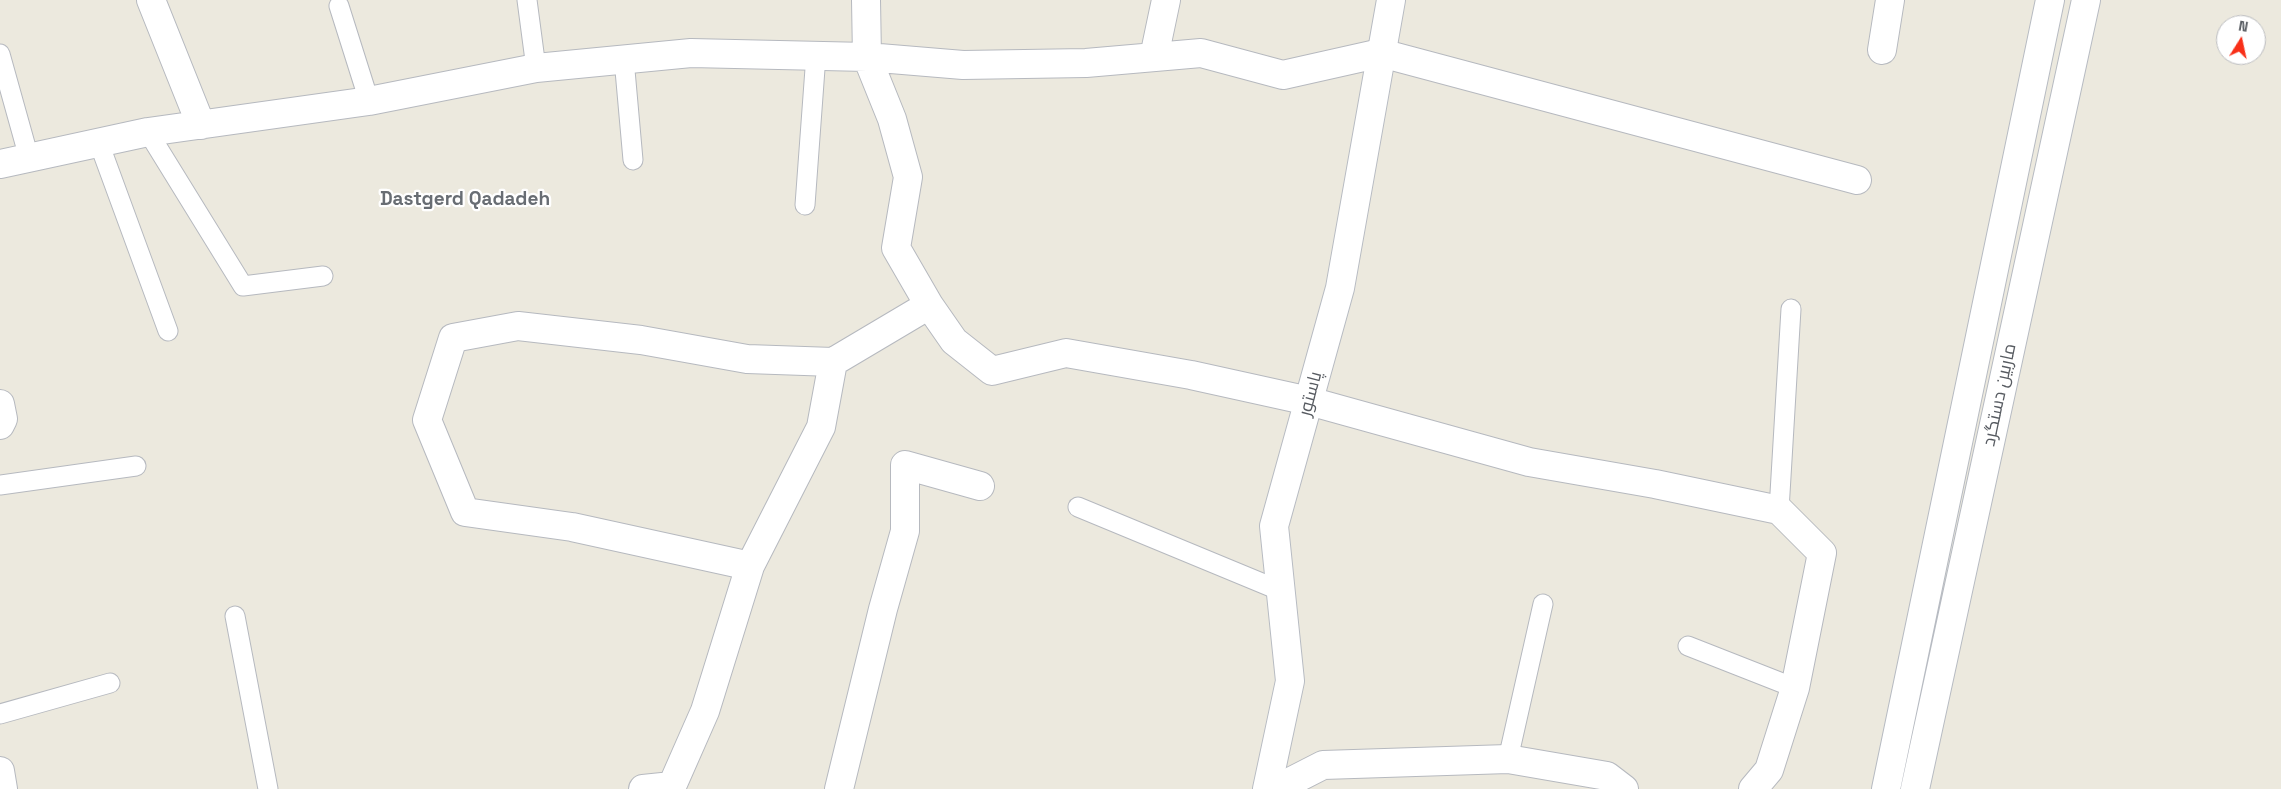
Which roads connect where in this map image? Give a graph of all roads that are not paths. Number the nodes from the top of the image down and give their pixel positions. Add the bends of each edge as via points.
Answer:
1 (151, 0) edge
2 (527, 0) edge
3 (866, 0) edge
4 (1166, 0) edge
5 (1391, 0) edge
6 (1890, 0) edge
7 (2050, 0) edge
8 (2086, 0) edge
9 (339, 6) dead end
10 (1882, 50) dead end
11 (0, 54) edge
12 (1382, 54) junction
13 (816, 55) junction
14 (867, 56) junction
15 (1154, 57) junction
16 (624, 59) junction
17 (536, 68) junction
18 (369, 101) junction
19 (201, 125) junction
20 (148, 132) junction
21 (2022, 138) junction
22 (99, 143) junction
23 (2054, 145) junction
24 (29, 158) junction
25 (634, 160) dead end
26 (0, 164) edge
27 (1857, 180) dead end
28 (806, 205) dead end
29 (323, 276) dead end
30 (929, 305) junction
31 (1791, 309) dead end
32 (168, 331) dead end
33 (833, 362) junction
34 (1309, 401) junction
35 (0, 404) edge
36 (0, 425) edge
37 (136, 466) dead end
38 (0, 485) edge
39 (980, 486) dead end
40 (1078, 507) dead end
41 (1779, 510) junction
42 (750, 566) junction
43 (1281, 591) junction
44 (1543, 604) dead end
45 (236, 616) dead end
46 (1688, 646) dead end
47 (110, 683) dead end
48 (1795, 688) junction
49 (0, 714) edge
50 (1508, 759) junction
51 (0, 771) edge
52 (3, 789) edge
53 (268, 789) edge
54 (643, 789) edge
55 (839, 789) edge
56 (1267, 789) edge
57 (1276, 789) edge
58 (1624, 789) edge
59 (1753, 789) edge
60 (1886, 789) edge
61 (1915, 789) edge

1 - 19 street
2 - 17 lane
3 - 14 street
4 - 15 street
5 - 12 street, پاستور
6 - 10 street
7 - 21 street, ماربین دستگرد
8 - 23 street, ماربین دستگرد
9 - 18 lane
11 - 24 lane
12 - 15 street via 1283,75 1201,53
12 - 27 street
12 - 34 street, پاستور via 1340,288
13 - 14 street
13 - 16 street via 691,53
13 - 28 lane
14 - 15 street via 963,65 1086,63
14 - 30 street via 892,119 908,177 896,248
16 - 17 street
16 - 25 lane
17 - 18 street
18 - 19 street
19 - 20 street
20 - 22 street
20 - 29 lane via 242,286
21 - 23 street
21 - 60 street, ماربین دستگرد
22 - 24 street
22 - 32 lane
23 - 61 street, ماربین دستگرد
24 - 26 street
30 - 33 street
30 - 34 street via 954,341 992,371 1066,353 1191,375
31 - 41 lane
33 - 42 street via 821,427
33 - 42 street via 747,359 641,340 518,326 453,338 427,420 465,512 572,527
34 - 41 street via 1529,462
34 - 43 street, پاستور via 1274,526
35 - 36 street via 3,419
37 - 38 lane
39 - 55 street via 905,465 905,531
40 - 43 lane
41 - 48 street via 1822,553
42 - 54 street via 705,711 672,786
43 - 56 street, پاستور via 1290,681
44 - 50 lane
45 - 53 lane
46 - 48 lane
47 - 49 lane
48 - 59 street via 1769,770
50 - 57 street via 1323,765
50 - 58 street via 1607,776
51 - 52 street

